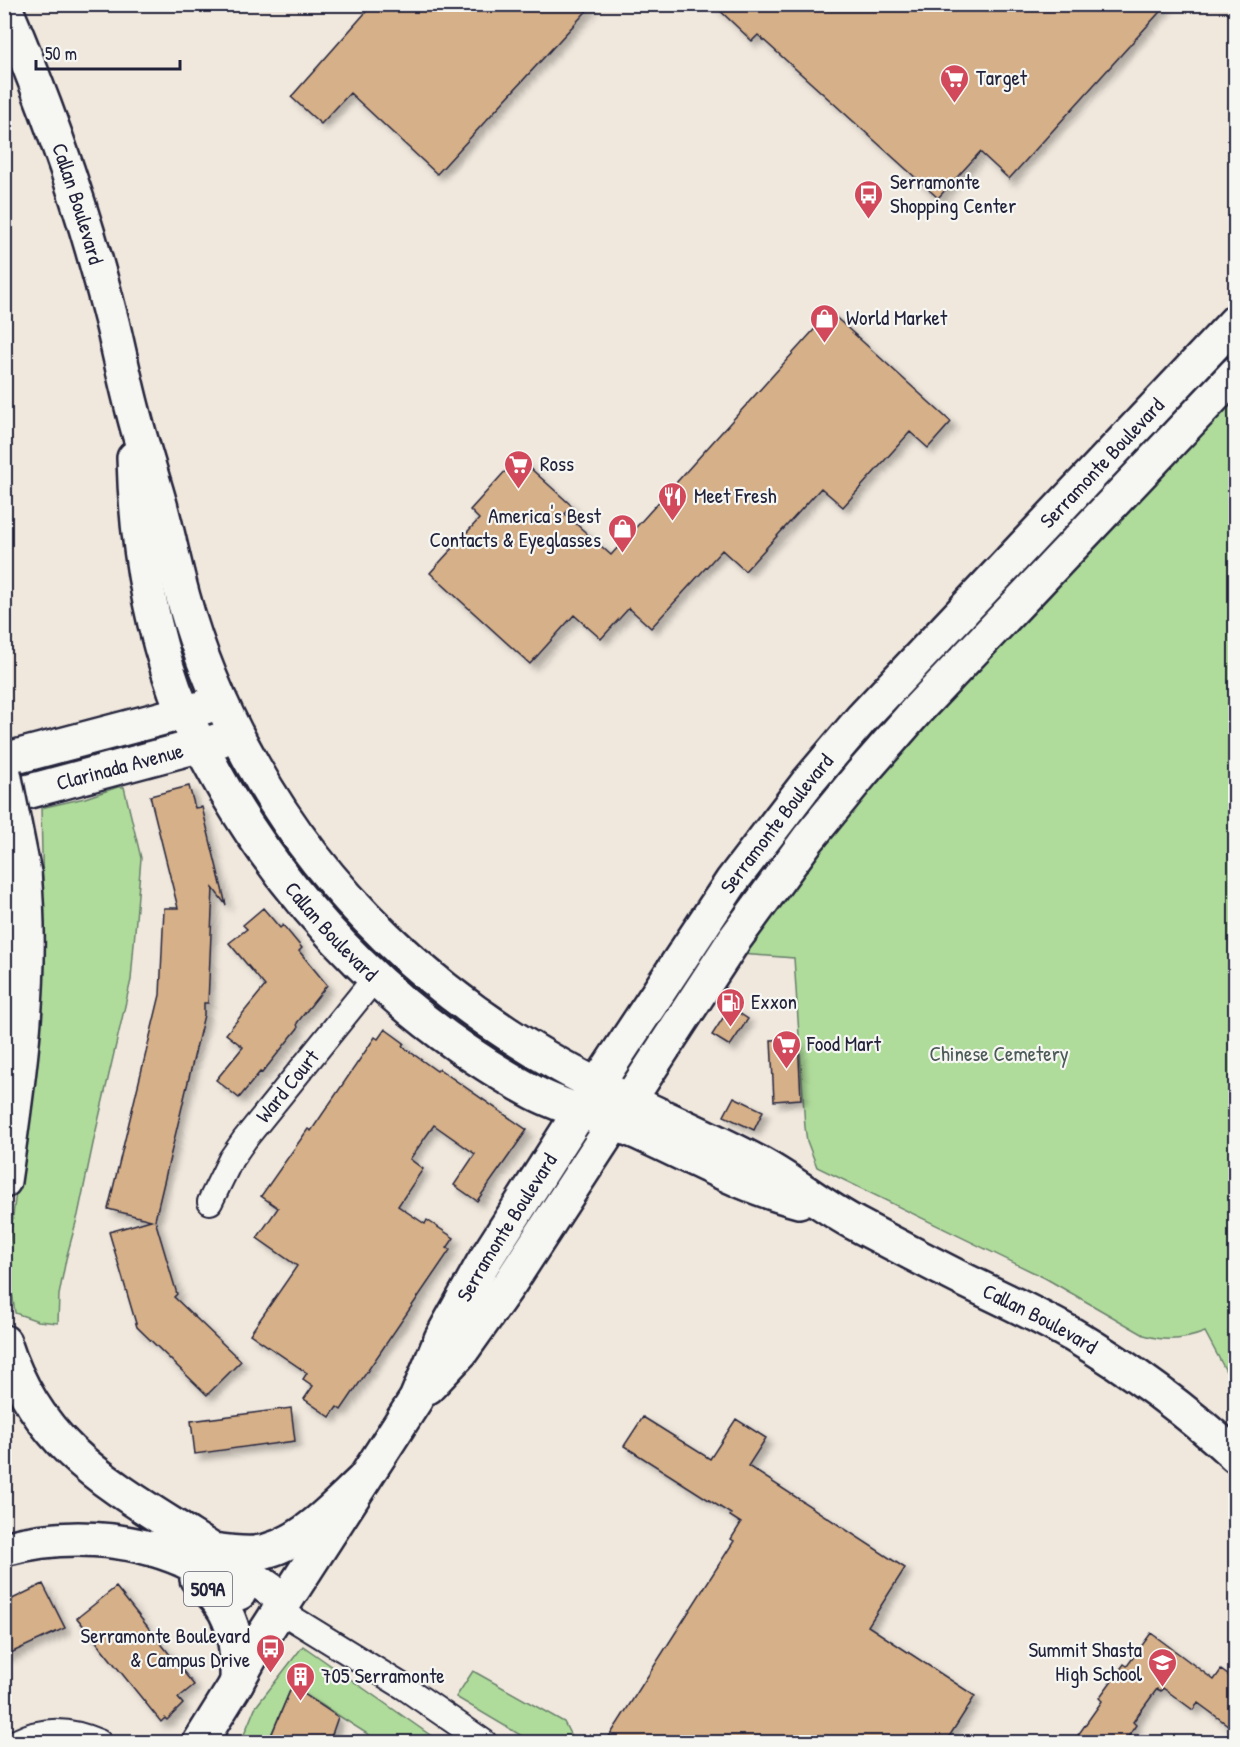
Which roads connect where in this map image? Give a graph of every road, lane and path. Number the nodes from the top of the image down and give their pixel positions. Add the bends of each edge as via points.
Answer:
1 (4, 4) edge
2 (1236, 321) edge
3 (1236, 373) edge
4 (132, 409) junction
5 (221, 703) junction
6 (184, 713) junction
7 (236, 735) junction
8 (200, 745) junction
9 (4, 760) edge
10 (4, 773) edge
11 (4, 798) edge
12 (375, 978) junction
13 (597, 1085) junction
14 (622, 1112) junction
15 (579, 1113) junction
16 (4, 1181) edge
17 (210, 1202) dead end
18 (4, 1342) edge
19 (416, 1399) junction
20 (1236, 1456) edge
21 (362, 1481) junction
22 (119, 1543) junction
23 (4, 1549) edge
24 (213, 1550) junction
25 (280, 1609) junction
26 (237, 1682) junction
27 (16, 1743) edge
28 (99, 1743) edge
29 (200, 1743) edge
30 (484, 1743) edge

1 - 4 main road, Callan Boulevard via 42,96 77,198
2 - 13 main road, Serramonte Boulevard via 919,656 828,758 732,881
3 - 14 main road, Serramonte Boulevard via 862,773 758,905
4 - 5 main road, Callan Boulevard via 183,598
4 - 6 main road, Callan Boulevard via 140,547 157,631
5 - 6 main road, Clarinada Avenue
5 - 7 main road, Callan Boulevard
6 - 8 main road, Callan Boulevard
6 - 9 main road, Clarinada Avenue
7 - 8 main road, Clarinada Avenue
7 - 13 main road, Callan Boulevard via 305,846 385,937 486,1020
8 - 11 main road, Clarinada Avenue
8 - 12 main road, Callan Boulevard via 244,821 281,874 323,925
10 - 16 main road, bridge via 24,873 28,936 20,1065
12 - 15 main road, Callan Boulevard via 492,1067
12 - 17 street, Ward Court via 245,1139
13 - 14 main road, Callan Boulevard
13 - 15 main road, Serramonte Boulevard
14 - 15 main road, Callan Boulevard
14 - 19 main road, Serramonte Boulevard via 461,1352
14 - 20 main road, Callan Boulevard via 765,1166 827,1209 1080,1339 1160,1393
15 - 19 main road, Serramonte Boulevard via 482,1266 441,1339
18 - 24 main road via 23,1390 61,1443 92,1472
19 - 21 main road, Serramonte Boulevard
21 - 24 main road via 305,1531 276,1548 247,1553
21 - 25 main road, Serramonte Boulevard
22 - 23 main road, 509A via 57,1539
22 - 25 main road, 509A via 153,1549 182,1560
22 - 26 main road, 509A via 178,1567 202,1583 220,1602 233,1631
24 - 25 main road
25 - 26 main road, Serramonte Boulevard
25 - 30 street
26 - 29 main road, Serramonte Boulevard
27 - 28 street via 56,1731 78,1734

